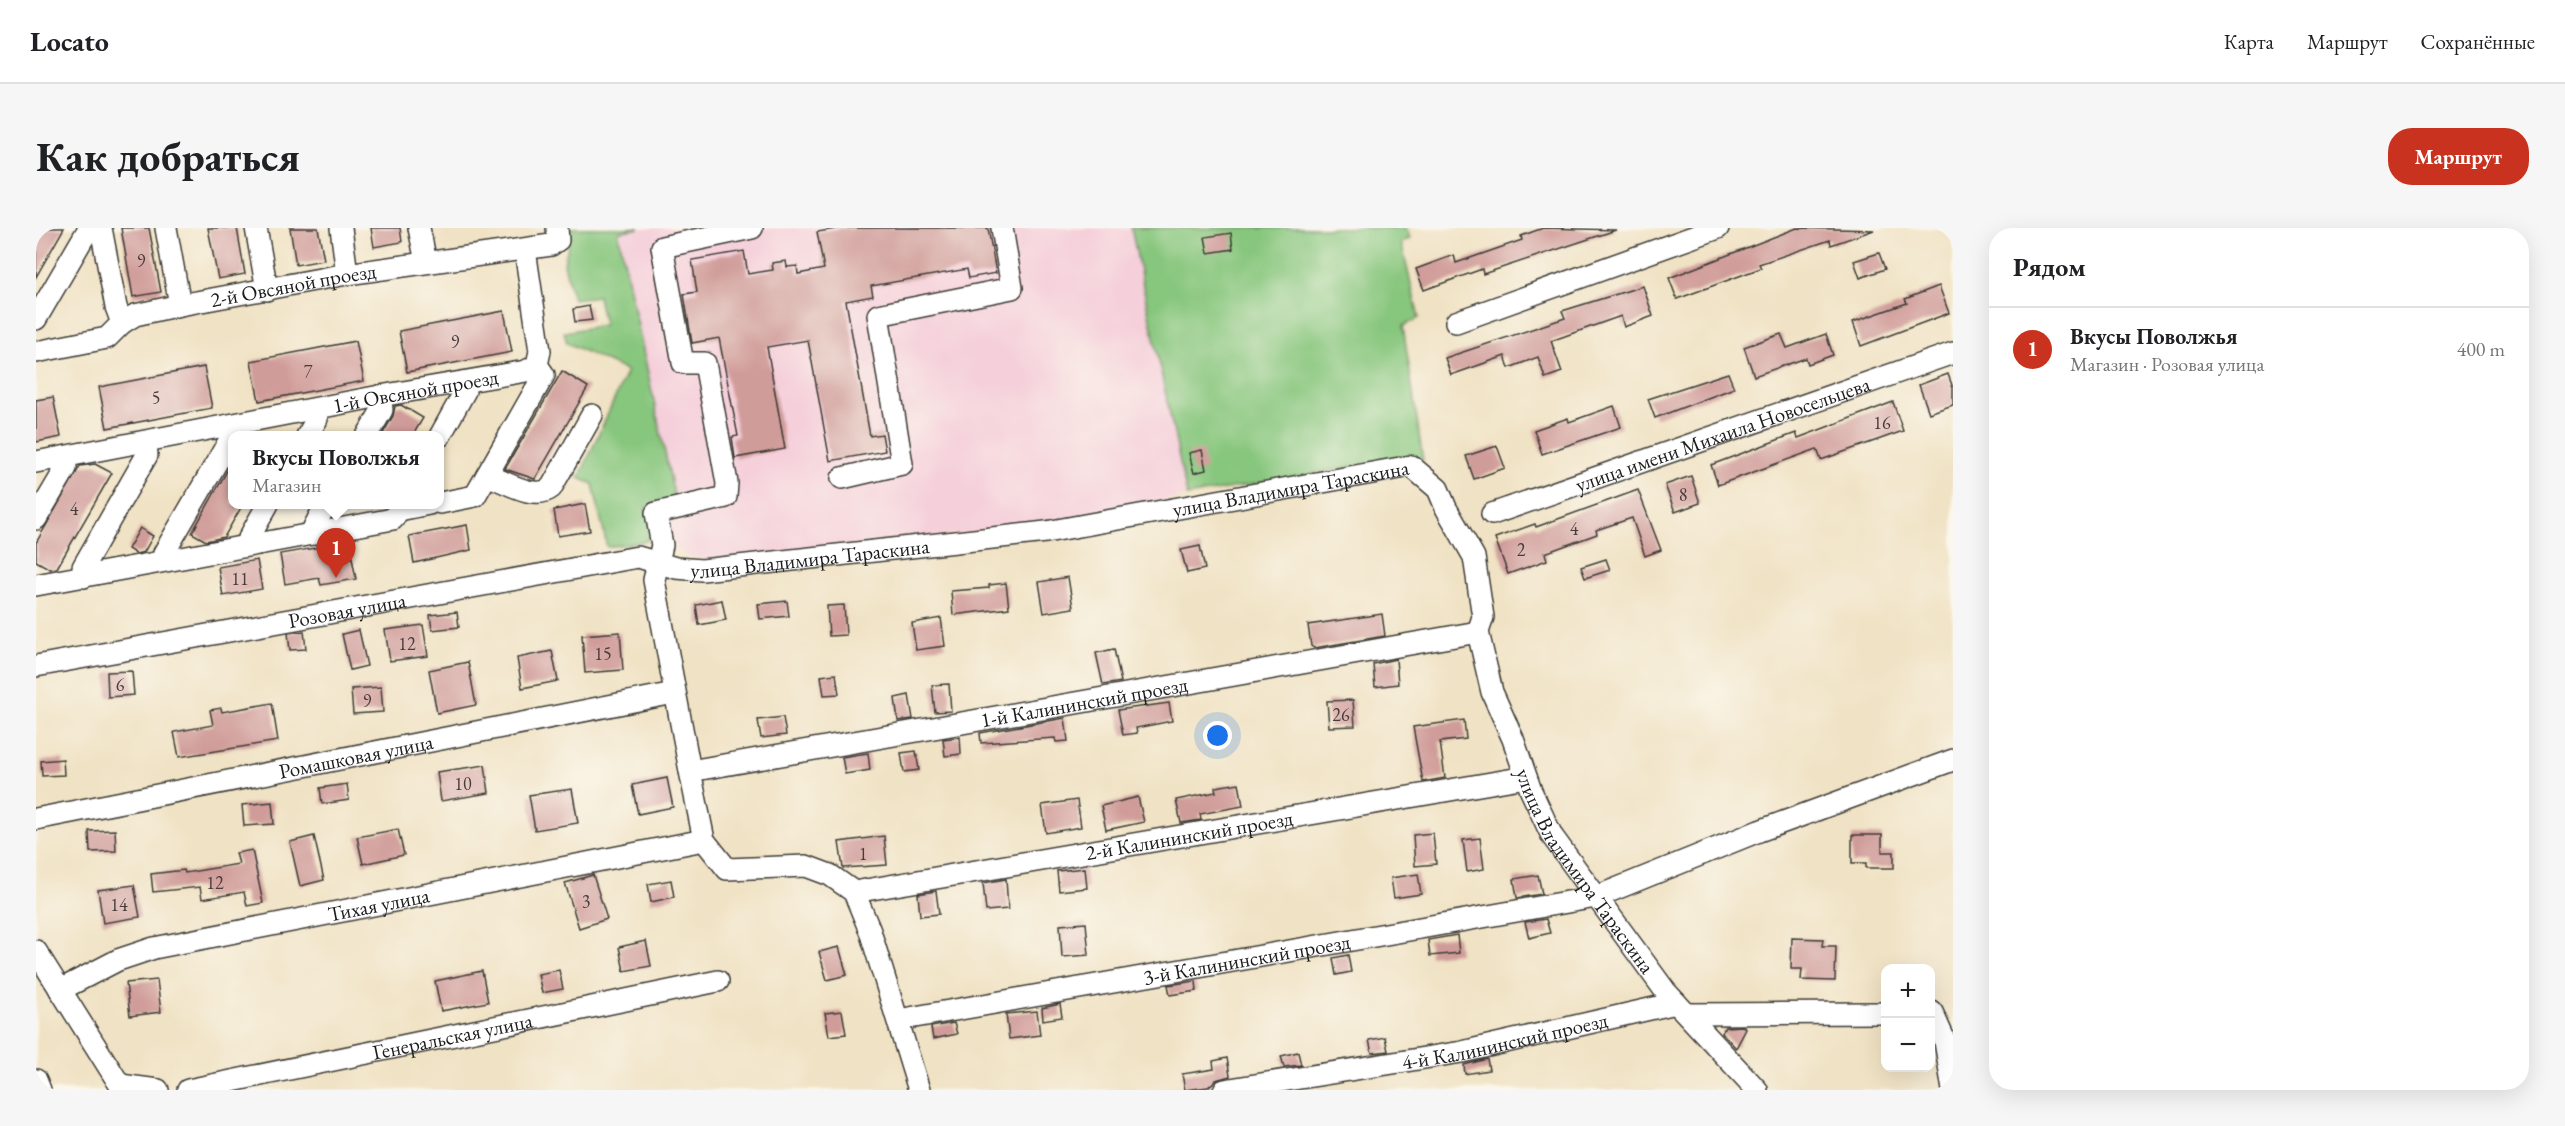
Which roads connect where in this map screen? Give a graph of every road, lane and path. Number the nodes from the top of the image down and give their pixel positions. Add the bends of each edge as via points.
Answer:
1 (89, 228) edge
2 (101, 228) edge
3 (166, 228) edge
4 (256, 228) edge
5 (340, 228) edge
6 (419, 228) edge
7 (752, 228) edge
8 (1002, 228) edge
9 (1718, 228) edge
10 (557, 234) edge
11 (525, 250) junction
12 (426, 262) junction
13 (347, 274) junction
14 (267, 290) junction
15 (180, 305) junction
16 (36, 319) edge
17 (1456, 322) dead end
18 (122, 323) junction
19 (36, 352) edge
20 (1953, 353) edge
21 (537, 365) junction
22 (464, 382) junction
23 (380, 396) junction
24 (315, 410) junction
25 (591, 415) dead end
26 (231, 425) junction
27 (232, 431) edge
28 (309, 431) edge
29 (369, 431) edge
30 (443, 431) edge
31 (146, 443) junction
32 (228, 443) edge
33 (65, 457) junction
34 (36, 462) edge
35 (487, 475) junction
36 (842, 478) dead end
37 (444, 502) edge
38 (265, 509) edge
39 (323, 509) edge
40 (399, 509) edge
41 (1492, 514) dead end
42 (36, 519) edge
43 (314, 534) junction
44 (249, 545) junction
45 (166, 560) junction
46 (657, 563) junction
47 (84, 577) junction
48 (36, 585) edge
49 (1478, 632) junction
50 (36, 666) edge
51 (674, 693) junction
52 (1953, 760) edge
53 (690, 771) junction
54 (1526, 777) junction
55 (36, 819) edge
56 (704, 840) junction
57 (854, 892) junction
58 (1596, 897) junction
59 (36, 951) edge
60 (718, 981) dead end
61 (60, 990) junction
62 (1681, 1009) junction
63 (1881, 1012) edge
64 (1938, 1012) edge
65 (898, 1020) junction
66 (36, 1080) edge
67 (122, 1087) edge
68 (40, 1090) edge
69 (158, 1090) edge
70 (188, 1090) edge
71 (919, 1090) edge
72 (1224, 1090) edge
73 (1757, 1090) edge
74 (1953, 1090) edge

1 - 16 street
2 - 18 street
3 - 15 street
4 - 14 street
5 - 13 street
6 - 12 street
7 - 46 street via 663,247 683,363 705,363 727,483 726,497 656,513 662,544
8 - 36 street via 1012,288 878,315 902,464
9 - 17 street
10 - 11 street, 2-й Овсяной проезд via 551,245
11 - 12 street, 2-й Овсяной проезд
11 - 21 street via 540,351
12 - 13 street, 2-й Овсяной проезд
13 - 14 street, 2-й Овсяной проезд
14 - 15 street, 2-й Овсяной проезд
15 - 18 street, 2-й Овсяной проезд via 135,315
18 - 19 street, 2-й Овсяной проезд via 107,338
20 - 41 street, улица имени Михаила Новосельцева
21 - 22 street, 1-й Овсяной проезд via 526,371
21 - 35 street via 544,375
22 - 23 street, 1-й Овсяной проезд
22 - 30 street via 465,391
23 - 24 street, 1-й Овсяной проезд
23 - 29 street via 382,410
24 - 26 street, 1-й Овсяной проезд
24 - 28 street via 316,420
25 - 35 street via 546,492 532,492
26 - 27 street
26 - 31 street, 1-й Овсяной проезд
31 - 33 street, 1-й Овсяной проезд
31 - 47 street via 147,455 83,567
32 - 45 street via 164,553
33 - 34 street, 1-й Овсяной проезд
33 - 42 street via 66,468
35 - 37 street via 475,496
38 - 44 street
39 - 43 street
40 - 43 street via 393,519
43 - 44 street
44 - 45 street
45 - 47 street
46 - 49 street, улица Владимира Тараскина via 702,570 1046,532 1411,465 1438,489 1474,557 1483,617
46 - 50 street, Розовая улица via 638,557
46 - 51 street via 654,580
47 - 48 street
49 - 53 street, 1-й Калининский проезд
49 - 54 street, улица Владимира Тараскина via 1492,692
51 - 53 street
51 - 55 street, Ромашковая улица
52 - 58 street, 3-й Калининский проезд via 1759,831
53 - 56 street
54 - 57 street, 2-й Калининский проезд
54 - 58 street, улица Владимира Тараскина via 1552,836
56 - 57 street via 727,869 806,866 830,875
56 - 61 street, Тихая улица via 154,948 118,960
57 - 65 street
58 - 62 street, улица Владимира Тараскина
58 - 65 street, 3-й Калининский проезд
59 - 61 street
60 - 70 street, Генеральская улица
61 - 67 street
62 - 63 street, 4-й Калининский проезд
62 - 72 street, 4-й Калининский проезд via 1462,1052
62 - 73 street, улица Владимира Тараскина
64 - 74 street
65 - 71 street
66 - 68 street
67 - 69 street

